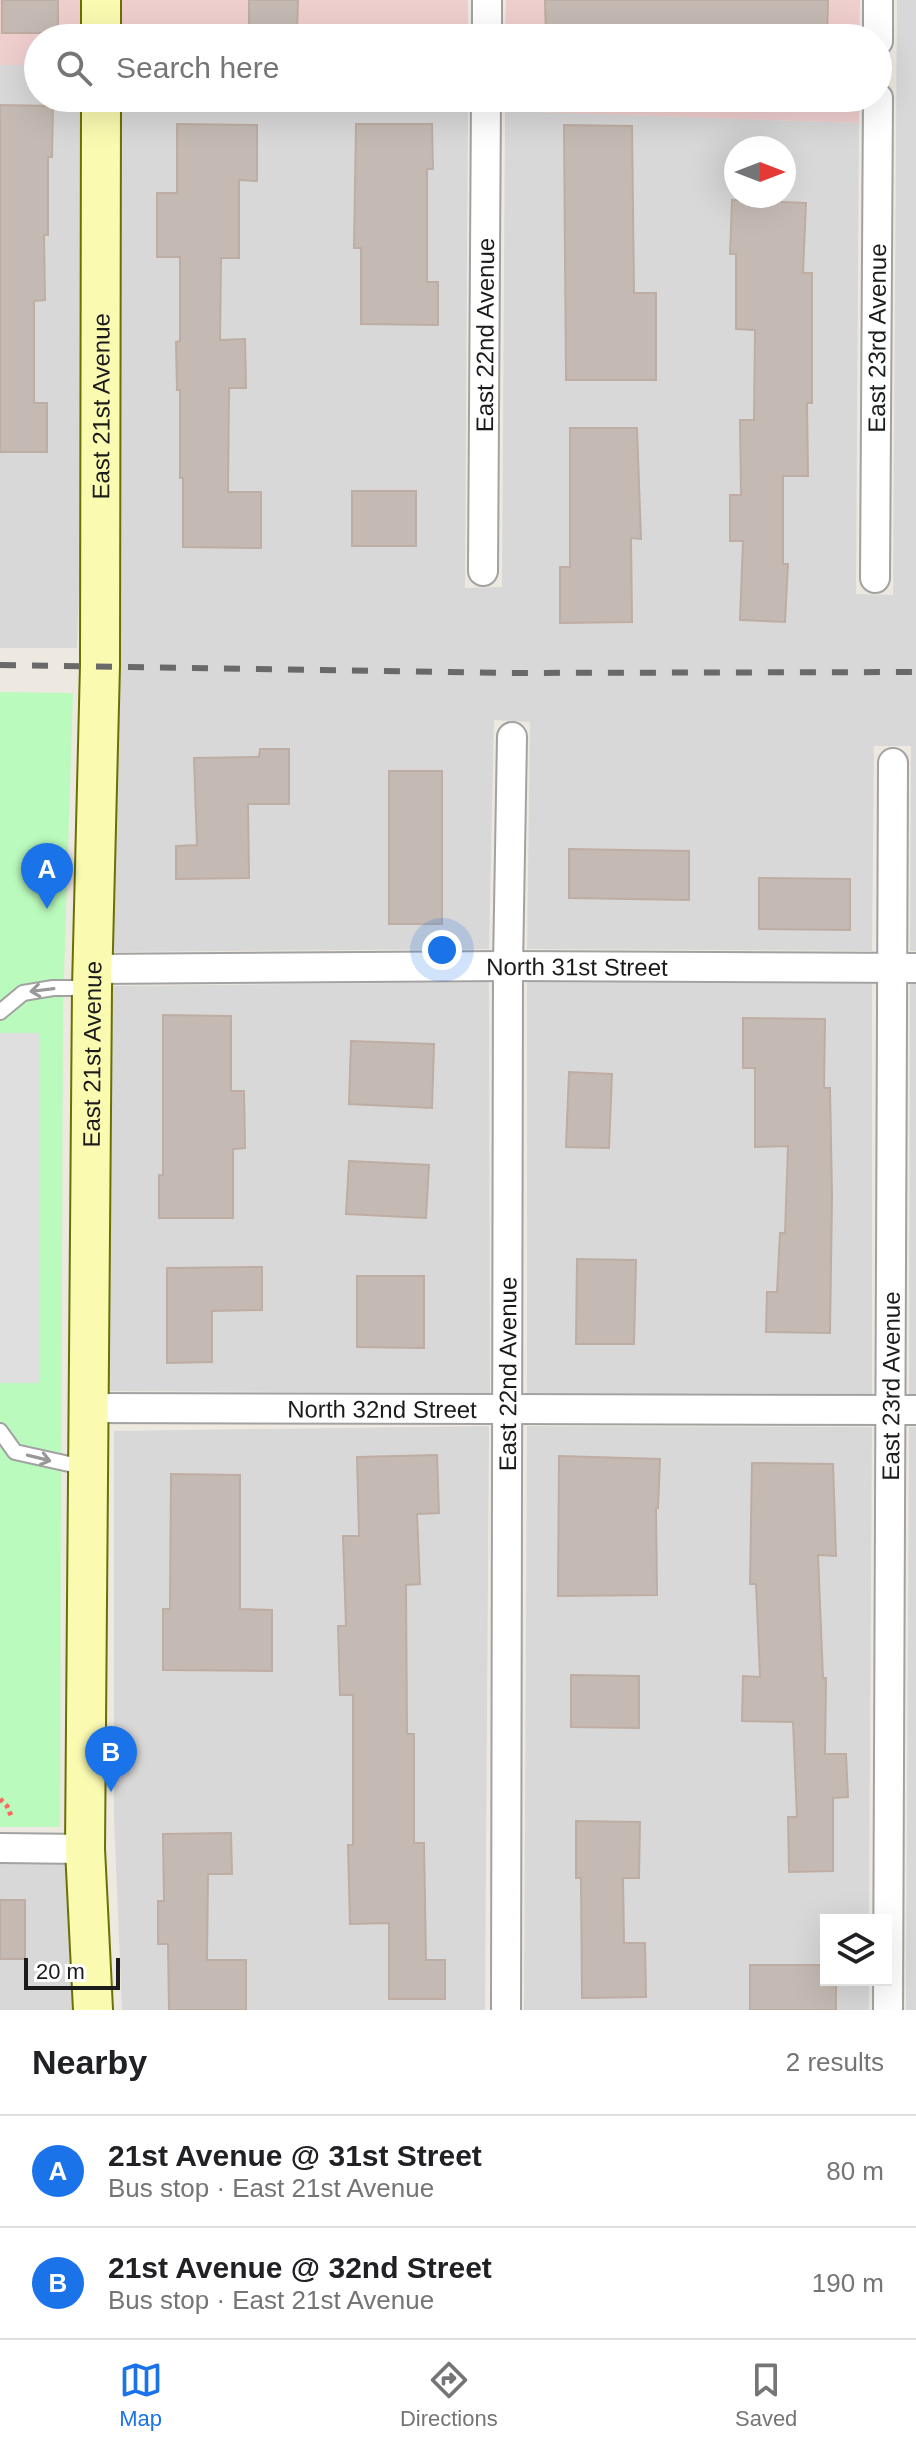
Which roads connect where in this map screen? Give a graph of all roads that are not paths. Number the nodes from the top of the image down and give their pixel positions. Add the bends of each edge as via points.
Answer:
1 (101, 0) edge
2 (487, 0) edge
3 (878, 0) edge
4 (101, 24) edge
5 (487, 24) edge
6 (878, 24) edge
7 (101, 112) edge
8 (486, 112) edge
9 (878, 112) edge
10 (483, 571) dead end
11 (875, 578) dead end
12 (512, 737) dead end
13 (893, 763) dead end
14 (508, 966) junction
15 (904, 968) edge
16 (92, 979) junction
17 (0, 1012) edge
18 (88, 1408) junction
19 (508, 1409) junction
20 (903, 1410) edge
21 (0, 1431) edge
22 (88, 1468) junction
23 (0, 1848) edge
24 (85, 1849) junction
25 (93, 2010) edge
26 (506, 2010) edge
27 (888, 2010) edge

1 - 4 street
2 - 5 street
3 - 6 street
7 - 16 street, East 21st Avenue via 100,665
8 - 10 street, East 22nd Avenue
9 - 11 street, East 23rd Avenue
12 - 14 street, East 22nd Avenue
13 - 15 street, East 23rd Avenue
14 - 15 street, North 31st Street
14 - 16 street, North 31st Street
14 - 19 street, East 22nd Avenue
15 - 20 street, East 23rd Avenue
16 -> 17 lane via 23,993
16 - 18 street, East 21st Avenue
18 - 19 street, North 32nd Street
18 - 22 street, East 21st Avenue
19 - 20 street, North 32nd Street
19 - 26 street, East 22nd Avenue
20 - 27 street, East 23rd Avenue
21 -> 22 lane via 15,1452
22 - 24 street, East 21st Avenue
23 - 24 street
24 - 25 street, East 21st Avenue

